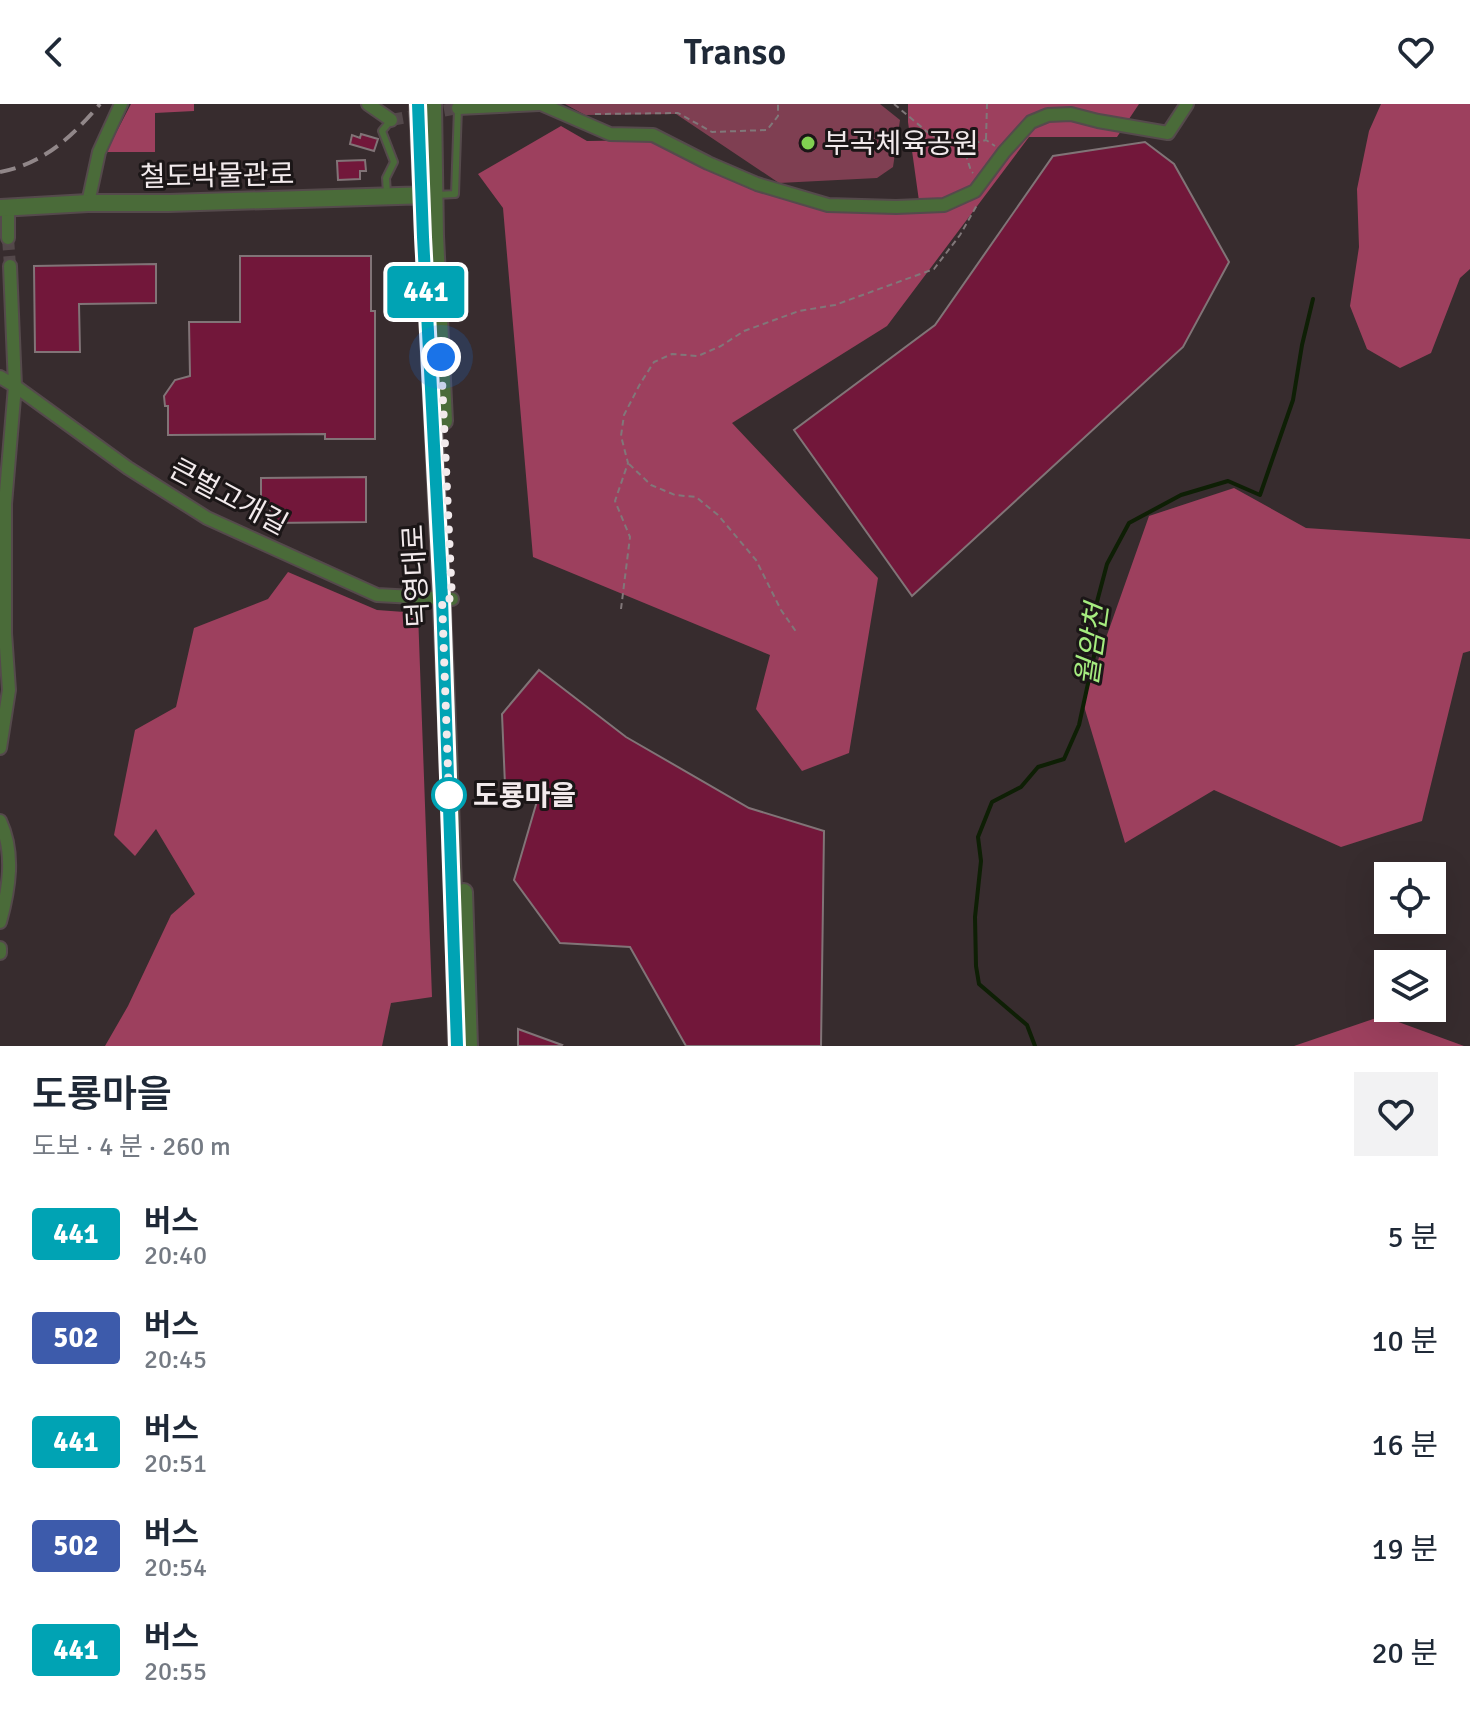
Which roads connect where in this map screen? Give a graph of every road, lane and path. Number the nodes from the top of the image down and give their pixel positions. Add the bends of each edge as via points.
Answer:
1 (121, 104) edge
2 (368, 104) edge
3 (418, 104) edge
4 (433, 104) edge
5 (540, 104) edge
6 (778, 104) edge
7 (894, 104) edge
8 (987, 104) edge
9 (1187, 104) edge
10 (458, 108) joint
11 (594, 114) dead end
12 (391, 120) joint
13 (986, 140) junction
14 (963, 146) junction
15 (1004, 152) junction
16 (984, 180) junction
17 (428, 195) junction
18 (387, 196) junction
19 (88, 203) junction
20 (4, 208) edge
21 (8, 238) dead end
22 (10, 266) tunnel mouth
23 (0, 377) edge
24 (15, 386) junction
25 (628, 463) junction
26 (447, 599) junction
27 (621, 609) dead end
28 (797, 633) dead end
29 (0, 748) edge
30 (0, 821) edge
31 (0, 922) edge
32 (457, 1046) edge
33 (469, 1046) edge

1 - 19 street via 99,152
2 - 12 street
3 - 17 street, 덕영대로
4 - 17 street, 덕영대로
5 - 10 street
5 - 16 street via 610,134 653,135 757,184 828,205 944,205 975,191
6 - 11 path via 778,116 767,130 712,132 678,113
7 - 14 path via 931,135
8 - 13 path
9 - 15 street via 1168,133 1071,114 1048,115 1031,122
10 - 17 lane via 455,194
12 - 18 lane via 382,131 394,162 386,178
13 - 14 path
13 - 15 path
14 - 16 path via 971,171
15 - 16 street
16 - 25 path via 975,209 934,269 744,331 698,356 672,354 654,362 624,415 621,436
17 - 18 street, 철도박물관로
17 - 26 street, 덕영대로
18 - 19 street, 철도박물관로
19 - 20 street, 철도박물관로
20 - 21 street
22 - 24 street
23 - 24 street, 큰벌고개길
24 - 26 street, 큰벌고개길 via 207,518 377,595
24 - 29 street via 5,504 9,690
25 - 27 path via 615,501 630,537
25 - 28 path via 651,485 696,497 718,515 756,560
26 - 32 street, 덕영대로
26 - 33 street, 덕영대로
30 - 31 street via 10,864

